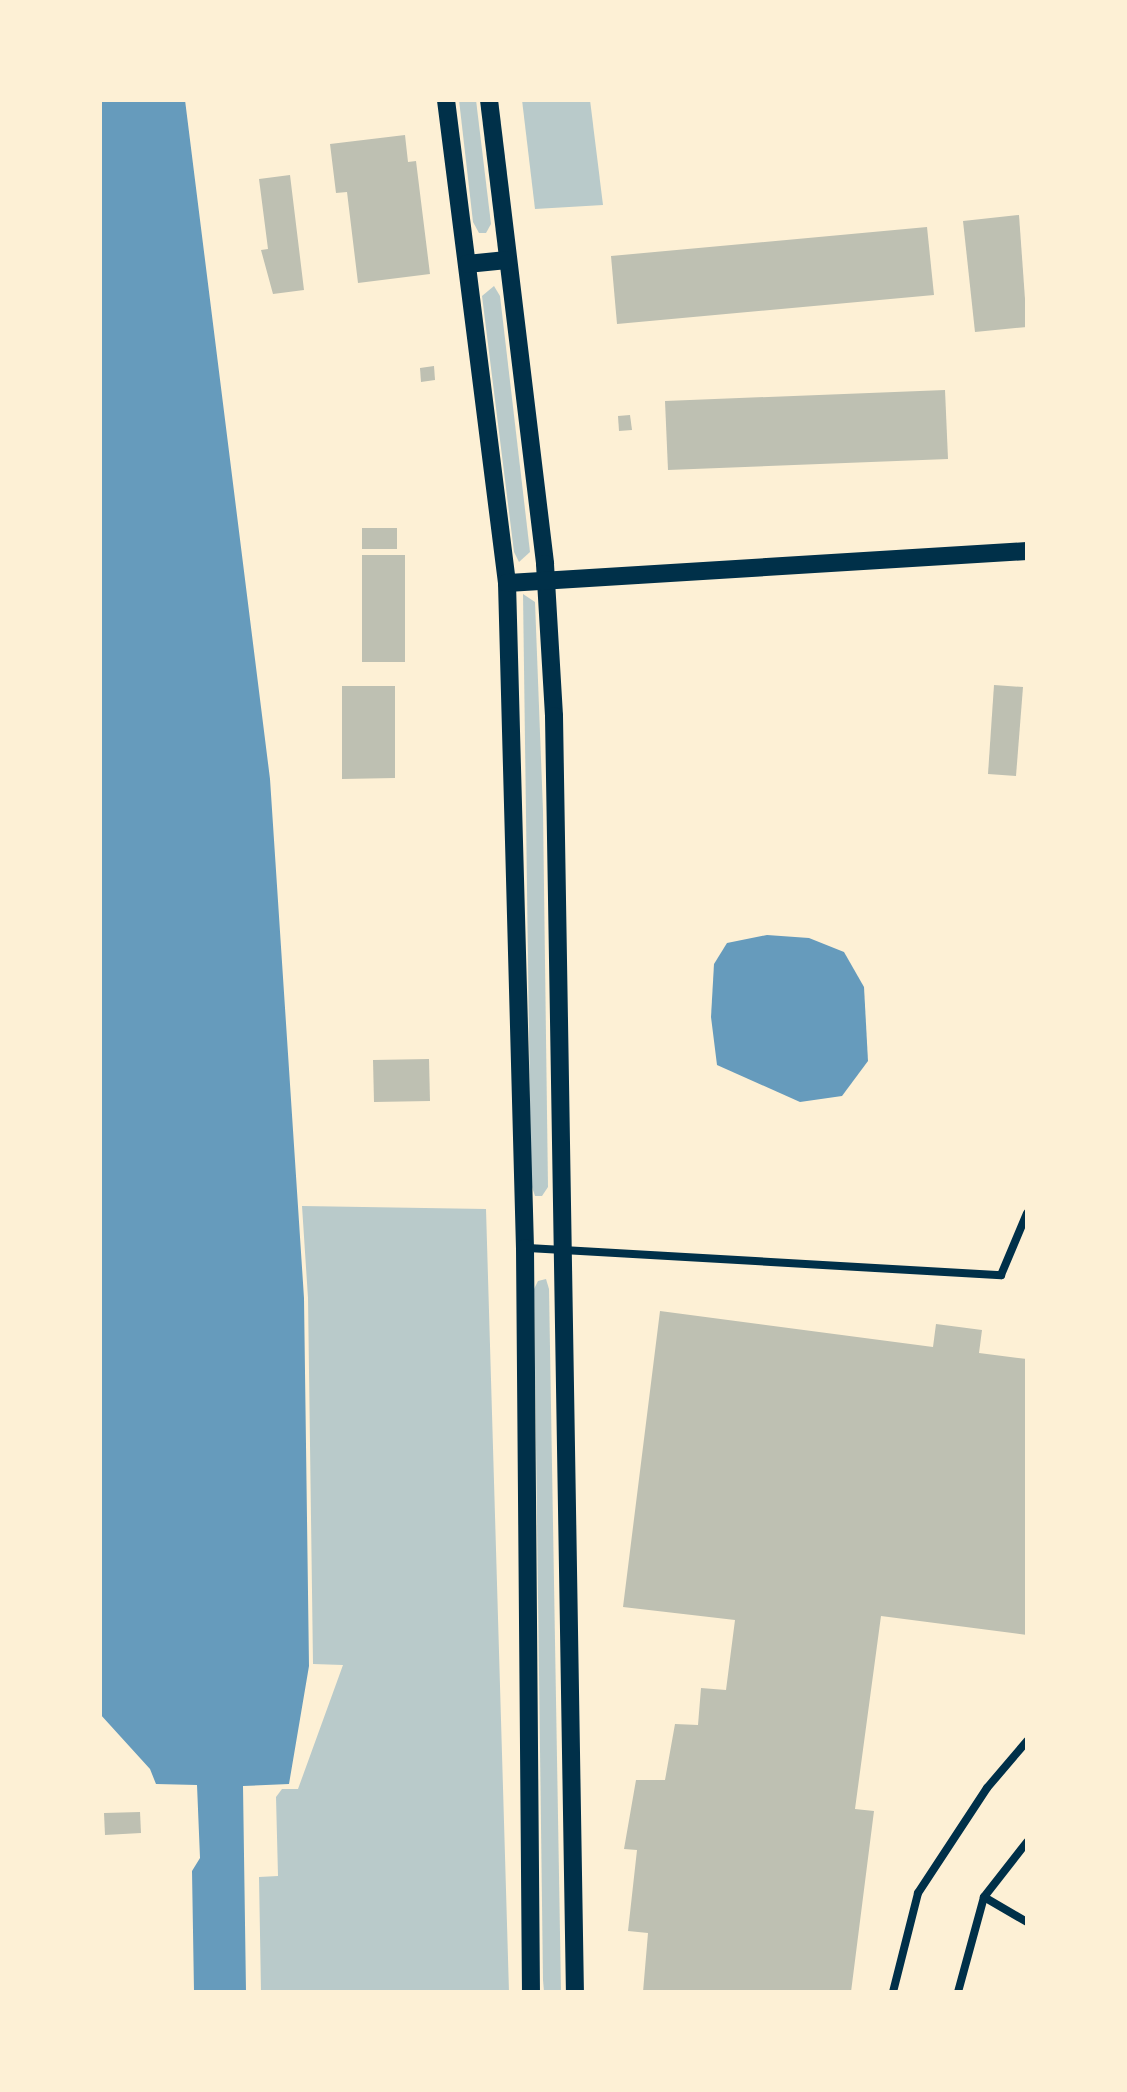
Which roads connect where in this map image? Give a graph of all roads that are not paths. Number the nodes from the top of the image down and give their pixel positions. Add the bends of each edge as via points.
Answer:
1 (446, 100) edge
2 (489, 100) edge
3 (508, 260) junction
4 (467, 264) junction
5 (1027, 552) edge
6 (546, 580) junction
7 (506, 582) junction
8 (1027, 1213) edge
9 (525, 1248) junction
10 (562, 1248) junction
11 (1027, 1741) edge
12 (1027, 1842) edge
13 (984, 1897) junction
14 (1027, 1922) edge
15 (531, 1992) edge
16 (575, 1992) edge
17 (893, 1992) edge
18 (958, 1992) edge

1 - 4 street
2 - 3 street
3 - 4 street
3 - 6 street
4 - 7 street
5 - 6 street
6 - 7 street
6 - 10 street
7 - 9 street
8 - 10 lane via 1000,1275
9 - 10 lane
9 - 15 street
10 - 16 street
11 - 17 lane via 987,1788 918,1893
12 - 13 lane
13 - 14 lane
13 - 18 lane

